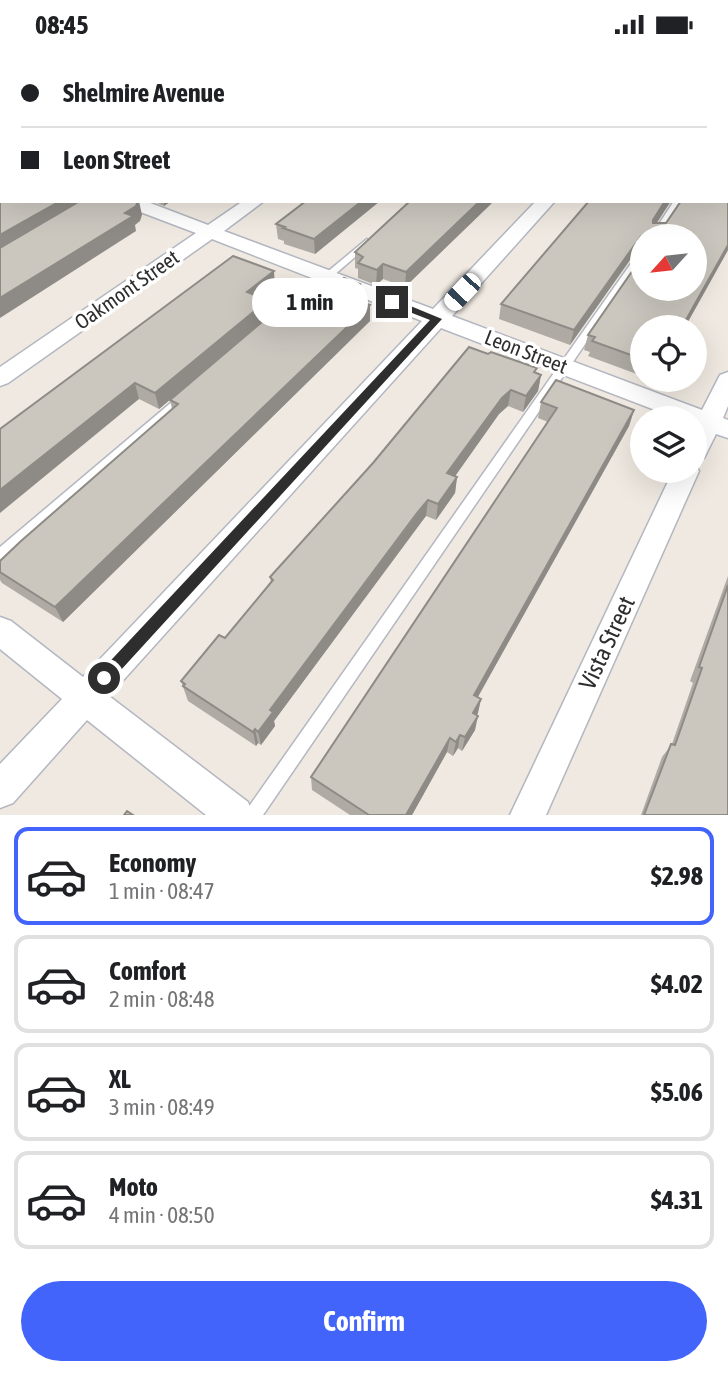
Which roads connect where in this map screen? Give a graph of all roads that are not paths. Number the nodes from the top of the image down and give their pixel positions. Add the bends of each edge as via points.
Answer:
1 (133, 203) edge
2 (252, 203) edge
3 (544, 203) edge
4 (678, 203) edge
5 (663, 224) edge
6 (209, 233) junction
7 (376, 235) edge
8 (630, 271) edge
9 (326, 277) junction
10 (437, 319) junction
11 (263, 331) edge
12 (564, 367) junction
13 (0, 378) edge
14 (728, 380) edge
15 (190, 394) edge
16 (718, 426) edge
17 (680, 483) edge
18 (0, 555) edge
19 (0, 631) edge
20 (85, 699) junction
21 (0, 790) edge
22 (235, 815) edge
23 (253, 815) edge
24 (528, 815) edge

1 - 6 street, Leon Street
2 - 6 street, Oakmont Street
3 - 10 street
4 - 5 lane
6 - 9 street, Leon Street
6 - 13 street, Oakmont Street
7 - 9 lane
8 - 12 lane
9 - 10 street, Leon Street
9 - 11 lane
10 - 12 street, Leon Street
10 - 20 street
12 - 16 street, Leon Street
12 - 23 lane
14 - 16 street
15 - 18 lane
17 - 24 street, Vista Street
19 - 20 street
20 - 21 street
20 - 22 street

